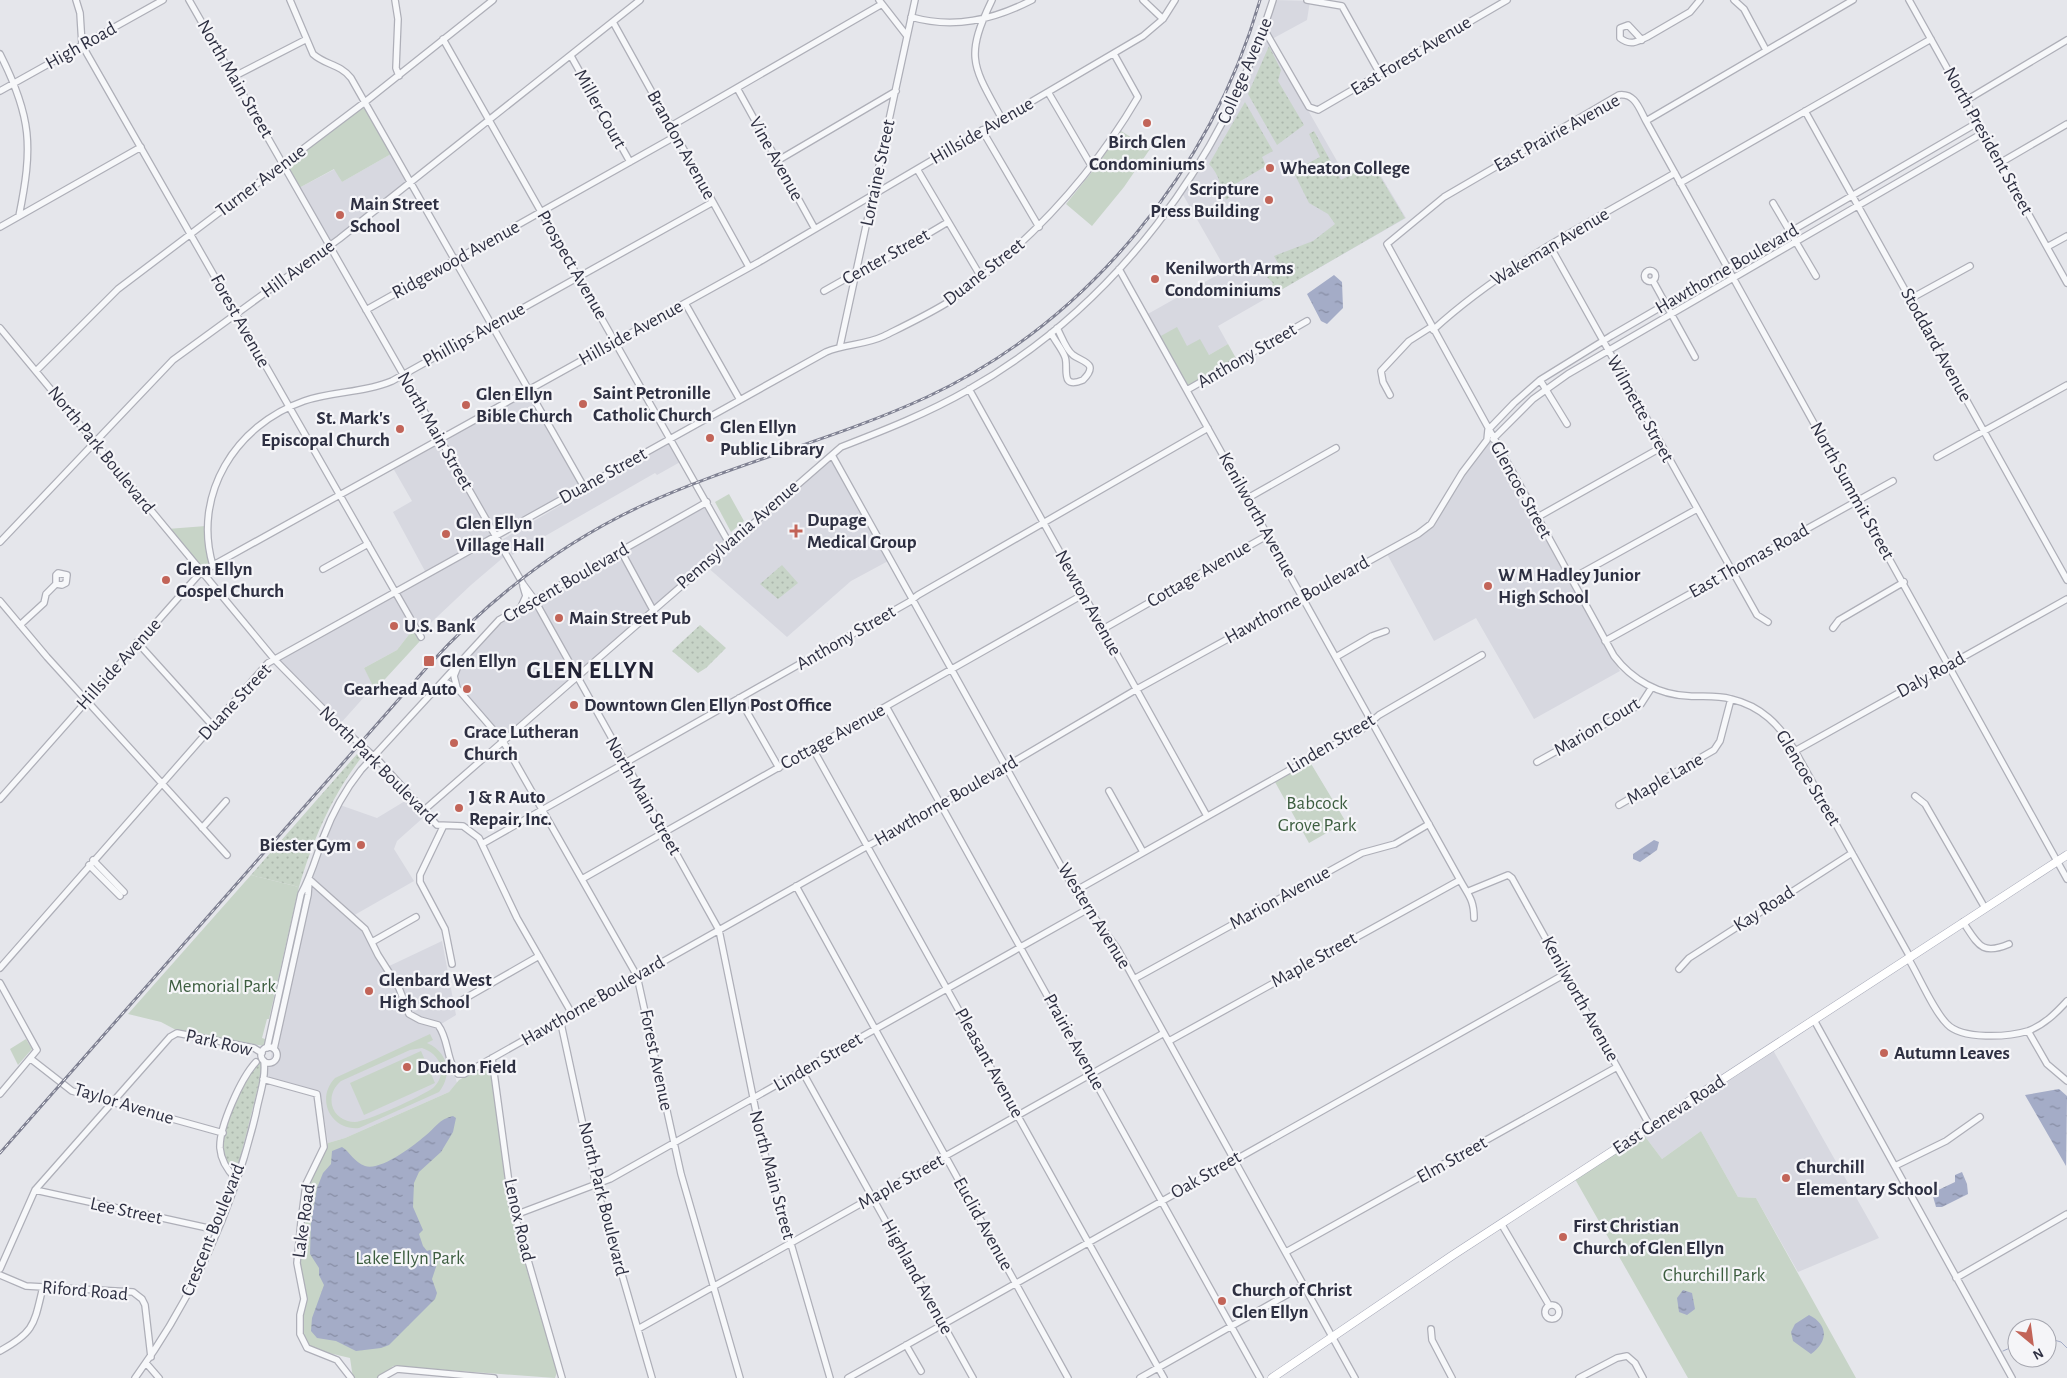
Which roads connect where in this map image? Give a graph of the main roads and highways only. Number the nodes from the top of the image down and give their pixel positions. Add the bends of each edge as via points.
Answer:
1 (2067, 855) edge
2 (1272, 1378) edge

1 - 2 main road, East Geneva Road via 1650,1126

